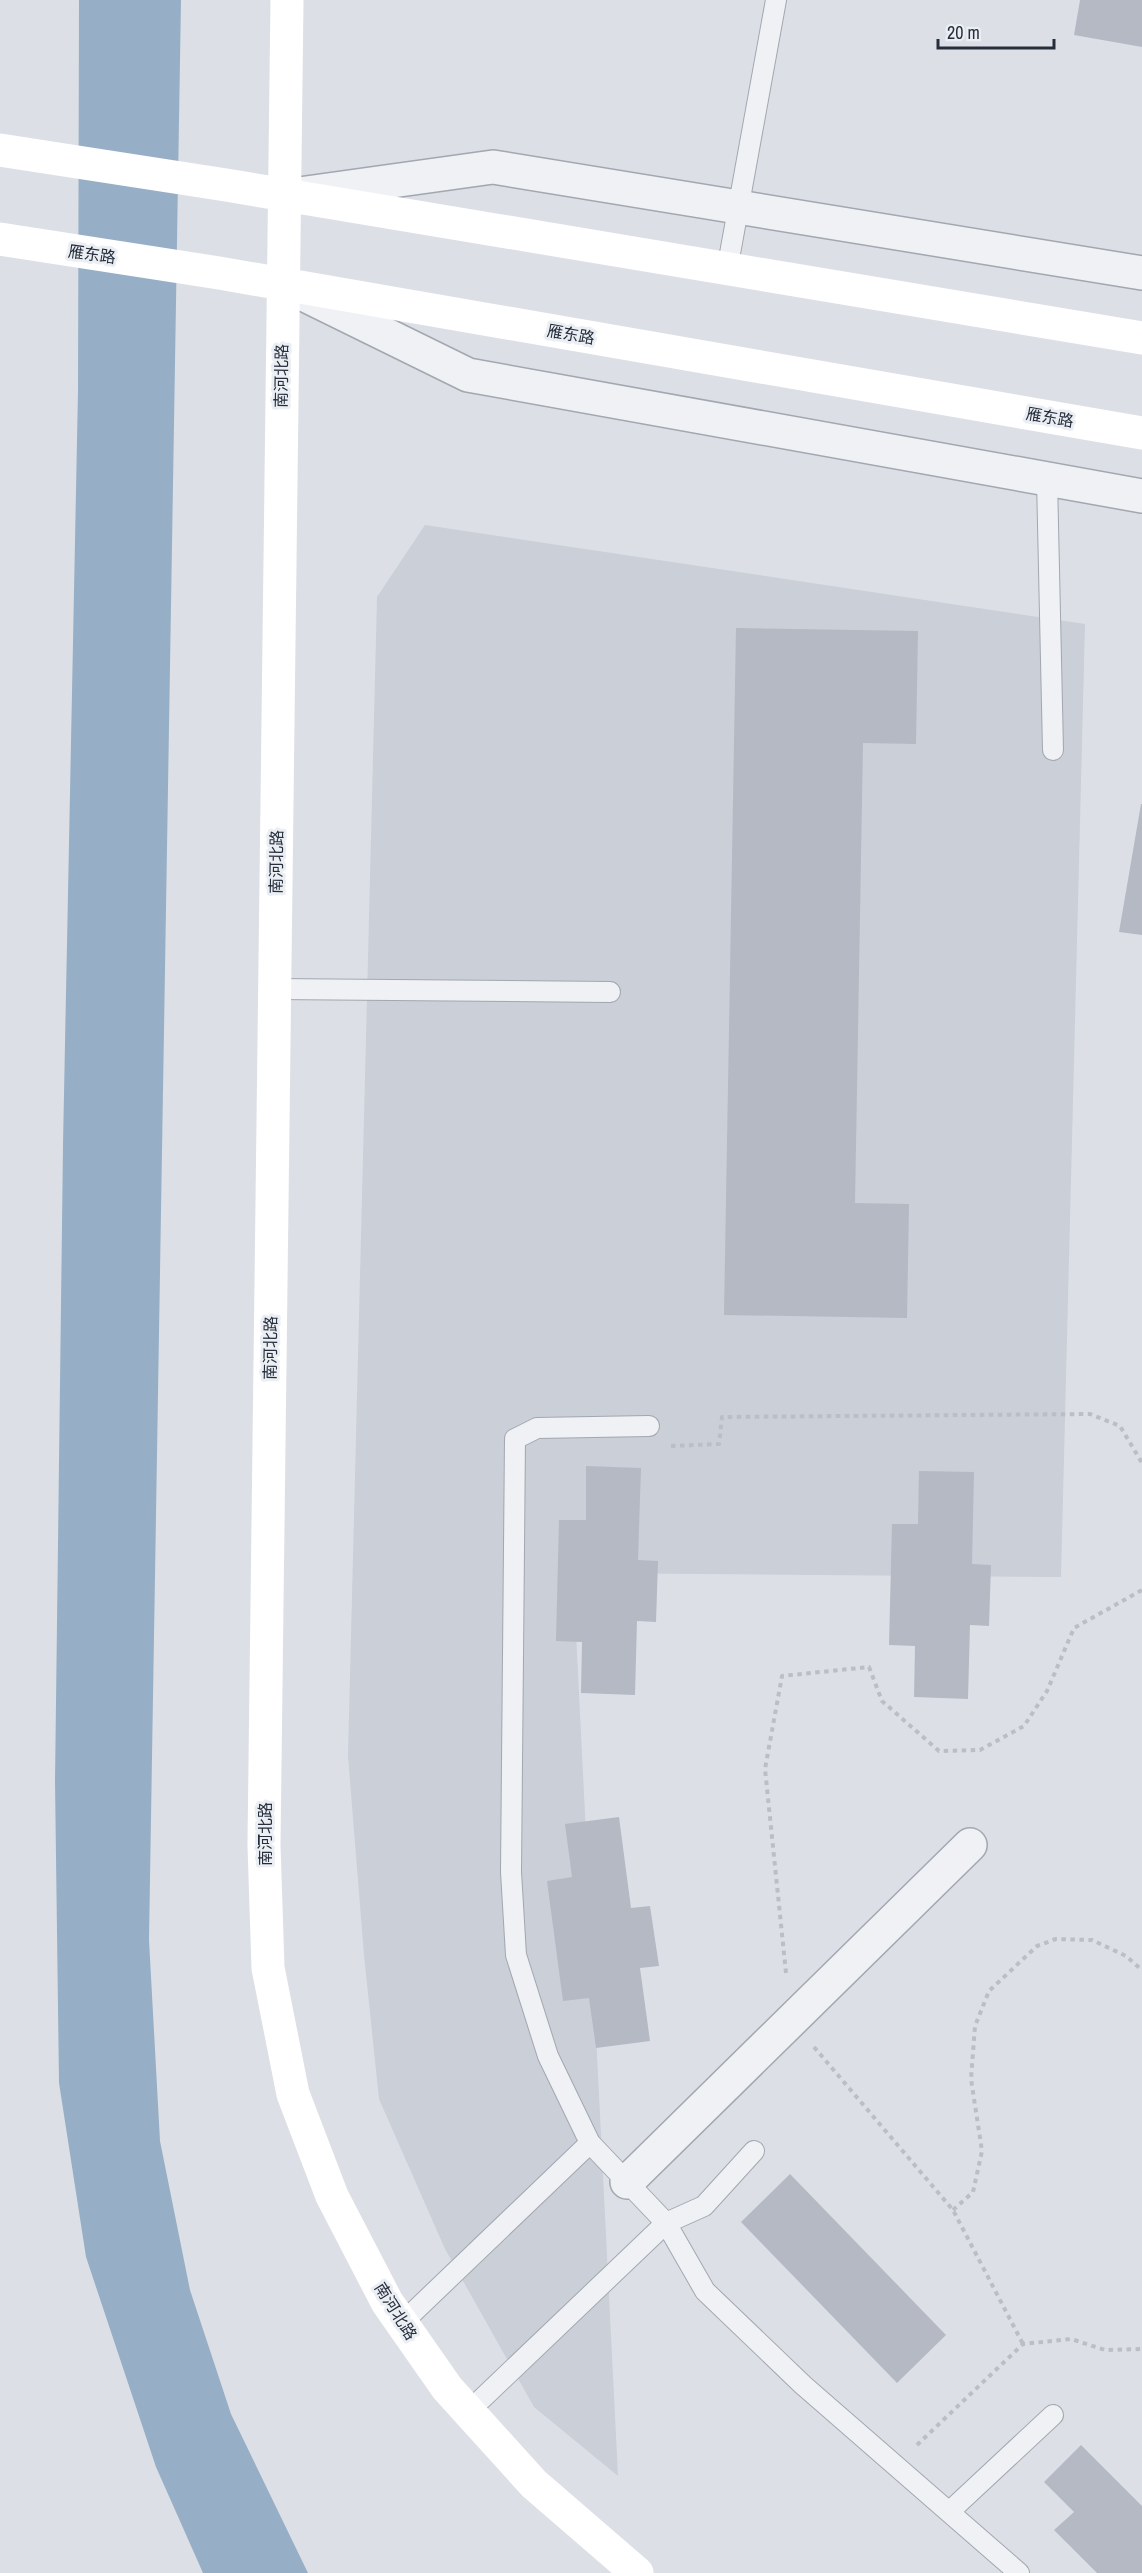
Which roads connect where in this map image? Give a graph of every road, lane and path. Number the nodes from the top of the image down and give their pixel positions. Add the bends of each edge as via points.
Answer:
1 (287, 0) edge
2 (776, 0) edge
3 (14, 153) edge
4 (284, 196) junction
5 (739, 207) junction
6 (9, 241) edge
7 (727, 270) junction
8 (1142, 273) edge
9 (282, 284) junction
10 (1142, 338) edge
11 (1142, 433) edge
12 (1047, 478) junction
13 (1142, 496) edge
14 (1053, 750) dead end
15 (275, 989) junction
16 (610, 992) dead end
17 (722, 1417) dead end
18 (649, 1426) dead end
19 (1142, 1462) edge
20 (970, 1845) dead end
21 (1142, 1970) edge
22 (590, 2143) junction
23 (754, 2151) dead end
24 (627, 2182) junction
25 (953, 2210) dead end
26 (666, 2223) junction
27 (402, 2323) junction
28 (1142, 2349) edge
29 (468, 2412) junction
30 (1053, 2415) dead end
31 (895, 2466) junction
32 (949, 2512) junction
33 (637, 2573) edge
34 (1019, 2573) edge

1 - 4 street, 南河北路
2 - 5 lane
3 - 4 street
4 - 5 street via 493,167
4 - 7 street
4 - 9 street, 南河北路
5 - 7 lane
5 - 8 street
6 - 9 street, 雁东路
7 - 10 street
9 - 11 street, 雁东路
9 - 12 street via 468,375
9 - 15 street, 南河北路
12 - 13 street
12 - 14 lane
15 - 16 lane
15 - 27 street, 南河北路 via 264,1845 268,1968 293,2094 332,2196
17 - 19 path via 1090,1413 1120,1426
18 - 22 lane via 537,1428 515,1439 511,1872 516,1955 548,2056
20 - 24 street
21 - 25 path via 1126,1956 1092,1940 1056,1939 1037,1946 989,1991 975,2026 971,2079 982,2151 973,2192
22 - 24 lane
22 - 27 lane
23 - 26 lane via 704,2206
24 - 26 lane
26 - 29 lane
26 - 31 lane via 705,2291
27 - 29 street, 南河北路
28 - 31 path via 1105,2350 1071,2339 1023,2344
29 - 33 street, 南河北路 via 534,2484
30 - 32 lane
31 - 32 lane
32 - 34 lane

